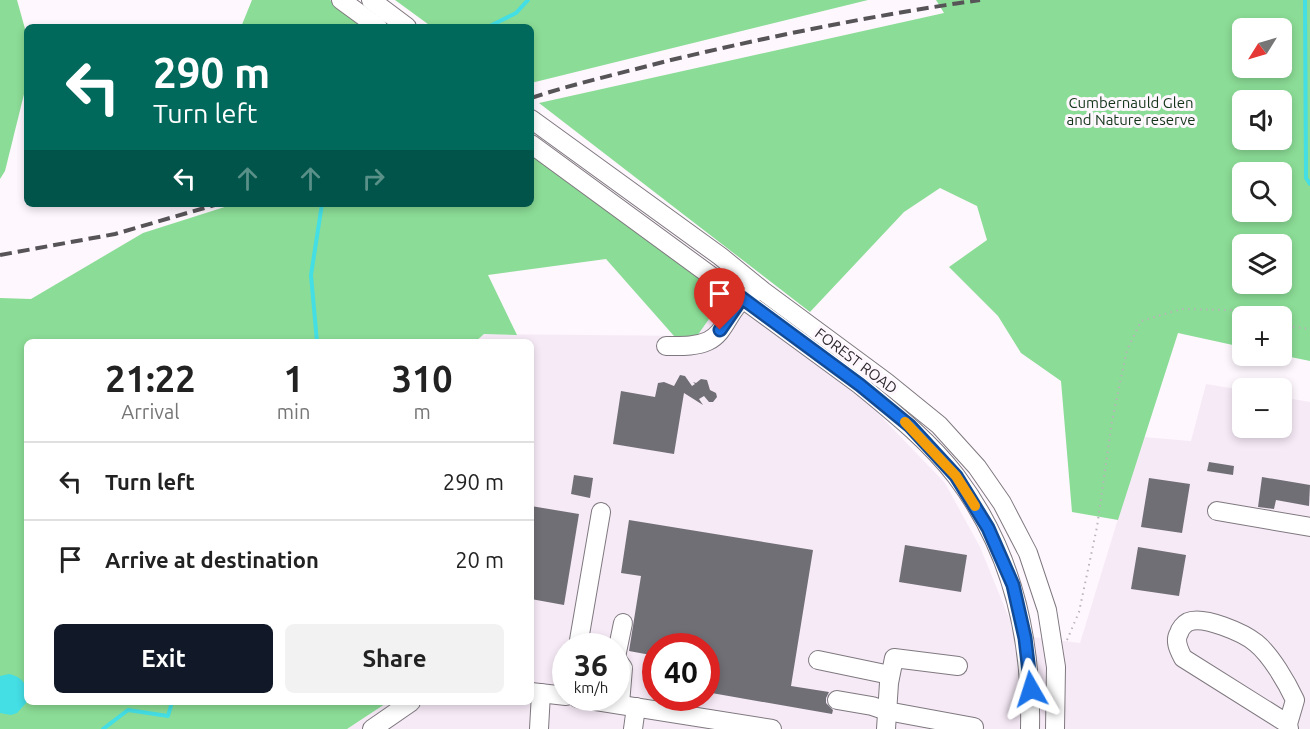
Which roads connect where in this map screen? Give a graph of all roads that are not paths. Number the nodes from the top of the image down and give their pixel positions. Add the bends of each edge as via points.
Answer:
1 (341, 0) edge
2 (371, 0) edge
3 (381, 22) edge
4 (534, 121) edge
5 (534, 146) edge
6 (763, 291) junction
7 (742, 298) junction
8 (666, 346) dead end
9 (1217, 511) dead end
10 (601, 512) dead end
11 (1310, 527) edge
12 (623, 623) dead end
13 (580, 633) edge
14 (621, 633) edge
15 (818, 660) dead end
16 (958, 666) dead end
17 (1056, 667) junction
18 (890, 675) junction
19 (1029, 675) junction
20 (536, 692) edge
21 (552, 694) edge
22 (837, 700) dead end
23 (407, 705) edge
24 (630, 705) edge
25 (629, 711) edge
26 (887, 720) edge
27 (717, 725) edge
28 (974, 727) dead end
29 (1289, 727) edge
30 (372, 729) edge
31 (539, 729) edge
32 (633, 729) edge
33 (772, 729) edge
34 (1022, 729) edge
35 (1030, 729) edge
36 (1055, 729) edge
37 (1065, 729) edge

1 - 3 street
2 - 3 street
4 - 6 street, FOREST ROAD
5 - 7 street, FOREST ROAD
6 - 7 street
6 - 17 street, FOREST ROAD via 939,425 977,467 1002,503 1028,553 1047,610
7 - 8 street via 710,340
7 - 19 street, FOREST ROAD via 910,426 956,476 988,528 1013,585
9 - 11 street
10 - 13 street
12 - 14 street
15 - 18 street
16 - 18 street via 894,658
17 - 36 street, FOREST ROAD
17 - 37 street
18 - 26 street
19 - 34 street
19 - 35 street, FOREST ROAD
20 - 21 street
20 - 31 street
22 - 26 street via 872,706
23 - 30 street
24 - 27 street
25 - 32 street
26 - 28 street
27 - 33 street
29 - 29 street via 1183,658 1177,636 1182,627 1188,622 1206,622 1241,633 1258,644 1295,700

